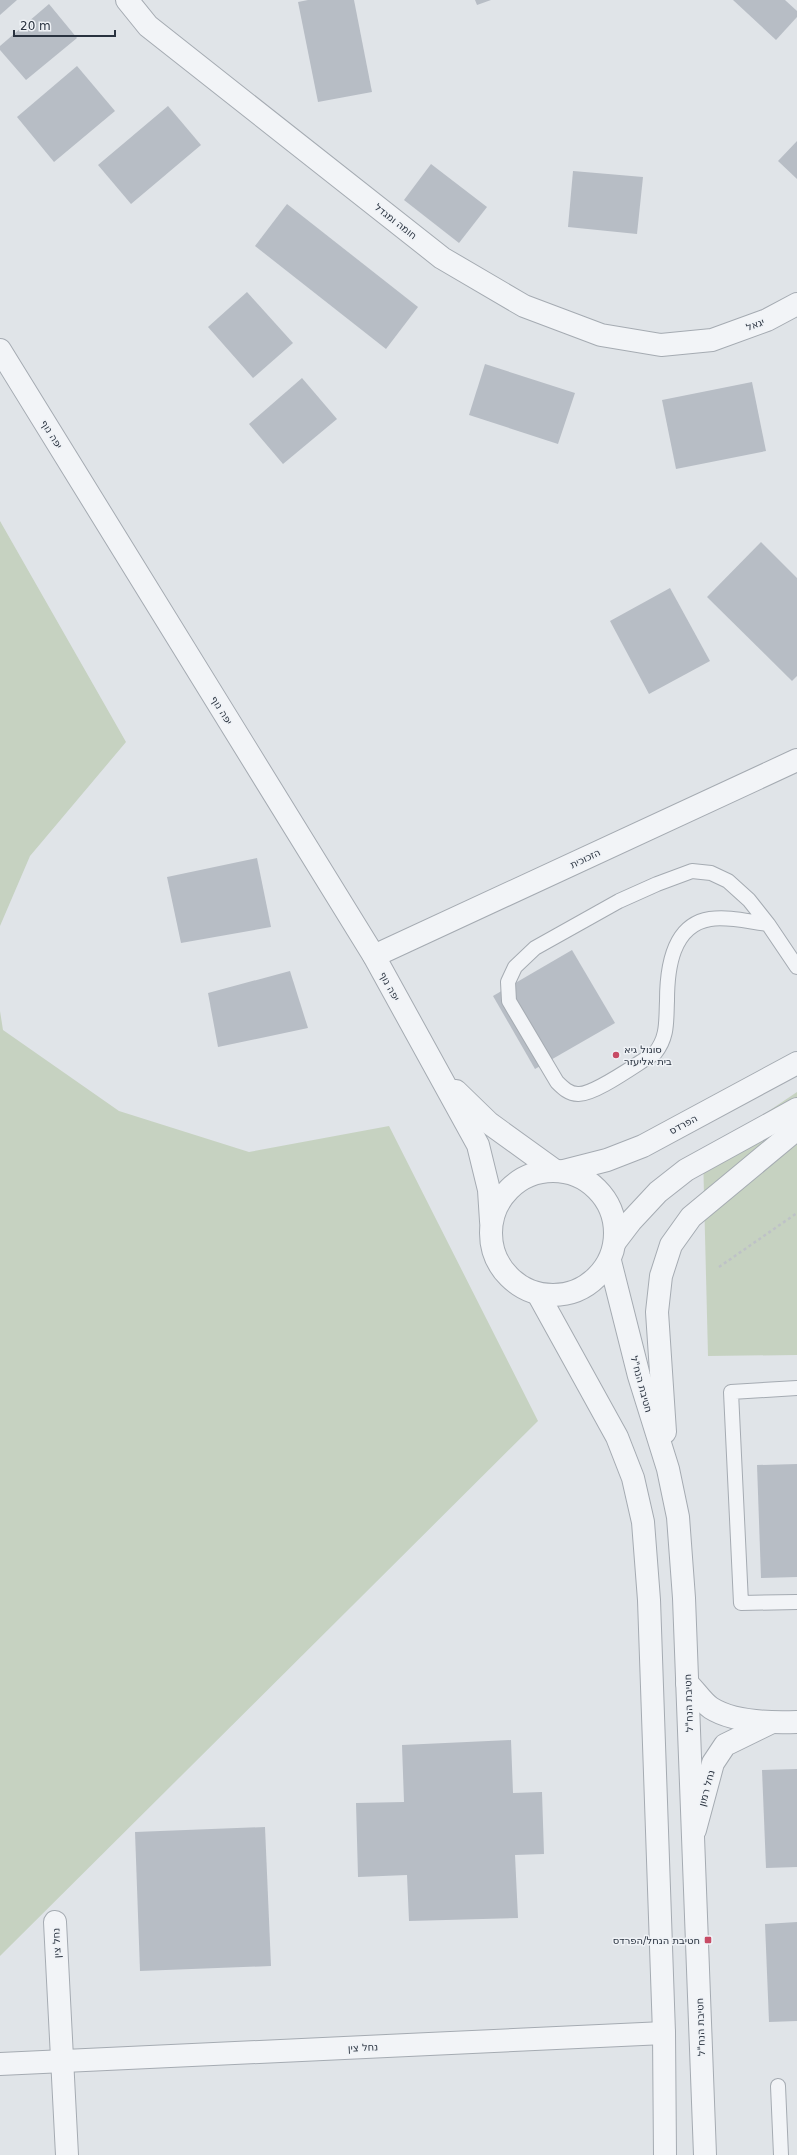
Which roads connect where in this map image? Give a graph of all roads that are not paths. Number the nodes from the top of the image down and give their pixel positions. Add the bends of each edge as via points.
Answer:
1 (127, 0) edge
2 (797, 304) edge
3 (712, 340) joint
4 (0, 350) edge
5 (797, 760) edge
6 (768, 924) junction
7 (374, 956) junction
8 (797, 967) edge
9 (797, 1063) edge
10 (438, 1073) junction
11 (797, 1109) edge
12 (797, 1129) edge
13 (559, 1171) junction
14 (491, 1221) junction
15 (612, 1251) junction
16 (538, 1294) junction
17 (797, 1388) edge
18 (668, 1469) junction
19 (797, 1602) edge
20 (687, 1682) junction
21 (797, 1722) edge
22 (770, 1723) junction
23 (693, 1837) junction
24 (55, 1922) dead end
25 (664, 2033) junction
26 (62, 2061) junction
27 (0, 2064) edge
28 (778, 2086) dead end
29 (67, 2155) edge
30 (664, 2155) edge
31 (705, 2155) edge
32 (781, 2155) edge

1 - 3 street, חומה ומגדל via 148,26 442,258 524,306 601,335 661,345
2 - 3 street, יגאל via 766,320
4 - 7 street, יפה נוף
5 - 7 street, הזכוכית
6 - 6 lane via 710,919 683,934 671,961 667,982 666,1030 662,1044 655,1053 593,1091 579,1094 567,1091 557,1082 509,1001 508,982 516,967 535,948 619,901 692,871 711,873 728,881 749,900
6 - 8 lane
7 - 10 street, יפה נוף
9 - 13 street, הפרדס via 643,1146 607,1160
10 - 13 street, יפה נוף via 489,1123
10 - 14 street, יפה נוף via 478,1145 489,1190
11 - 15 street via 686,1170 658,1192 631,1220
12 - 18 street via 691,1217 672,1245 661,1276 657,1312
13 - 14 street via 533,1174 514,1184 500,1201
13 - 15 street via 588,1181 601,1192 610,1207 615,1224
14 - 16 street via 491,1240 496,1258 506,1275 520,1287
15 - 16 street via 598,1278 580,1290 559,1296
15 - 18 street, חטיבת הנח"ל via 639,1376
16 - 25 street via 617,1437 633,1478 642,1522 649,1600
17 - 19 lane via 731,1392 741,1603
18 - 20 street, חטיבת הנח"ל via 678,1517
20 - 22 street, נחל רמון via 710,1707 727,1715
20 - 23 street, חטיבת הנח"ל
21 - 22 street, נחל רמון
22 - 23 street, נחל רמון via 725,1746 712,1763
23 - 31 street, חטיבת הנח"ל
24 - 26 street, נחל צין
25 - 26 street, נחל צין
25 - 30 street
26 - 27 street, נחל צין
26 - 29 street, נחל צין
28 - 32 lane

